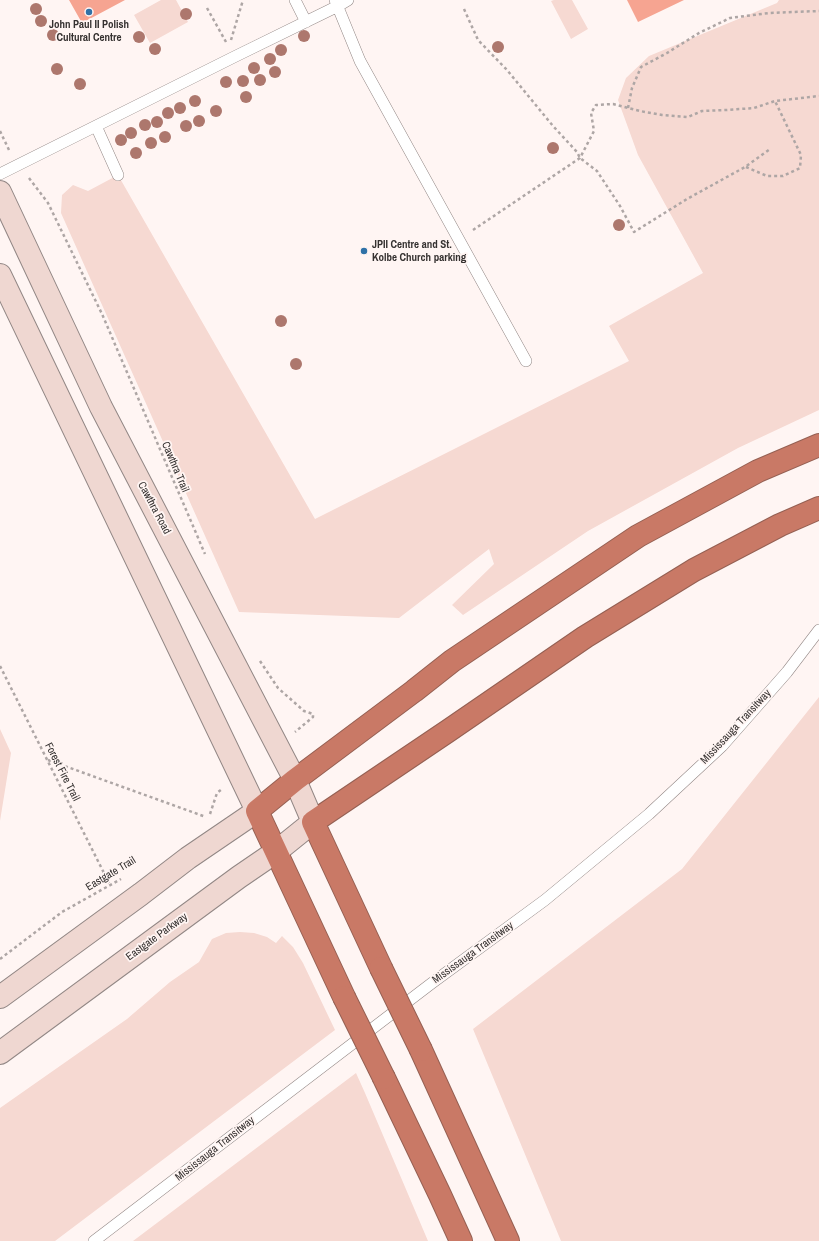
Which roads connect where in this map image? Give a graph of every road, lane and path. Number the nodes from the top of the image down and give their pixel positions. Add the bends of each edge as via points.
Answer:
1 (243, 0) edge
2 (295, 0) edge
3 (348, 0) edge
4 (337, 3) edge
5 (207, 8) dead end
6 (464, 9) dead end
7 (819, 11) edge
8 (306, 22) junction
9 (231, 40) dead end
10 (234, 57) junction
11 (819, 96) edge
12 (775, 101) junction
13 (628, 108) junction
14 (96, 126) junction
15 (0, 130) edge
16 (770, 149) dead end
17 (12, 156) dead end
18 (580, 158) junction
19 (745, 167) junction
20 (0, 174) edge
21 (118, 175) dead end
22 (0, 192) edge
23 (48, 203) dead end
24 (459, 240) junction
25 (0, 275) edge
26 (526, 361) dead end
27 (819, 445) edge
28 (819, 508) edge
29 (206, 556) dead end
30 (819, 630) edge
31 (258, 658) dead end
32 (0, 666) edge
33 (313, 717) dead end
34 (47, 759) junction
35 (295, 780) junction
36 (217, 793) dead end
37 (257, 811) junction
38 (209, 818) junction
39 (313, 822) junction
40 (202, 823) dead end
41 (277, 851) junction
42 (122, 878) dead end
43 (110, 886) junction
44 (0, 959) edge
45 (0, 997) edge
46 (0, 1053) edge
47 (94, 1241) edge
48 (460, 1241) edge
49 (508, 1241) edge

1 - 9 path
2 - 8 lane
3 - 4 lane
4 - 8 lane
4 - 24 lane via 360,61
5 - 10 path
6 - 18 path via 478,40 507,70
7 - 13 path via 730,18 699,32 640,67
8 - 10 lane
10 - 14 lane
11 - 12 path
12 - 13 path via 754,108 702,111 688,116 662,115
12 - 19 path via 801,155 800,168 784,176 766,176
13 - 18 path via 613,104 596,106 591,113 594,131
14 - 20 lane
14 - 21 lane
15 - 17 path
16 - 19 path
18 - 19 path via 597,171 634,232
18 - 24 path
22 - 35 main road, Cawthra Road via 101,407
23 - 29 path, Cawthra Trail via 102,314
24 - 26 lane
25 - 37 main road
27 - 35 highway via 758,471 638,536 452,661
28 - 39 highway via 780,525 694,570 585,637
30 - 47 lane, Mississauga Transitway via 787,672 722,746 649,814 545,900 420,992
31 - 33 path via 278,688 304,711 313,714
32 - 34 path, Forest Fire Trail
34 - 38 path
34 - 43 path, Forest Fire Trail
35 - 37 highway
35 - 39 main road, Cawthra Road
36 - 38 path
37 - 41 highway
37 - 45 main road via 188,858
38 - 40 path
39 - 41 main road, Eastgate Parkway
39 - 49 highway, bridge
41 - 46 main road, Eastgate Parkway
41 - 48 highway, bridge
42 - 43 path, Eastgate Trail
43 - 44 path, Eastgate Trail via 62,912

